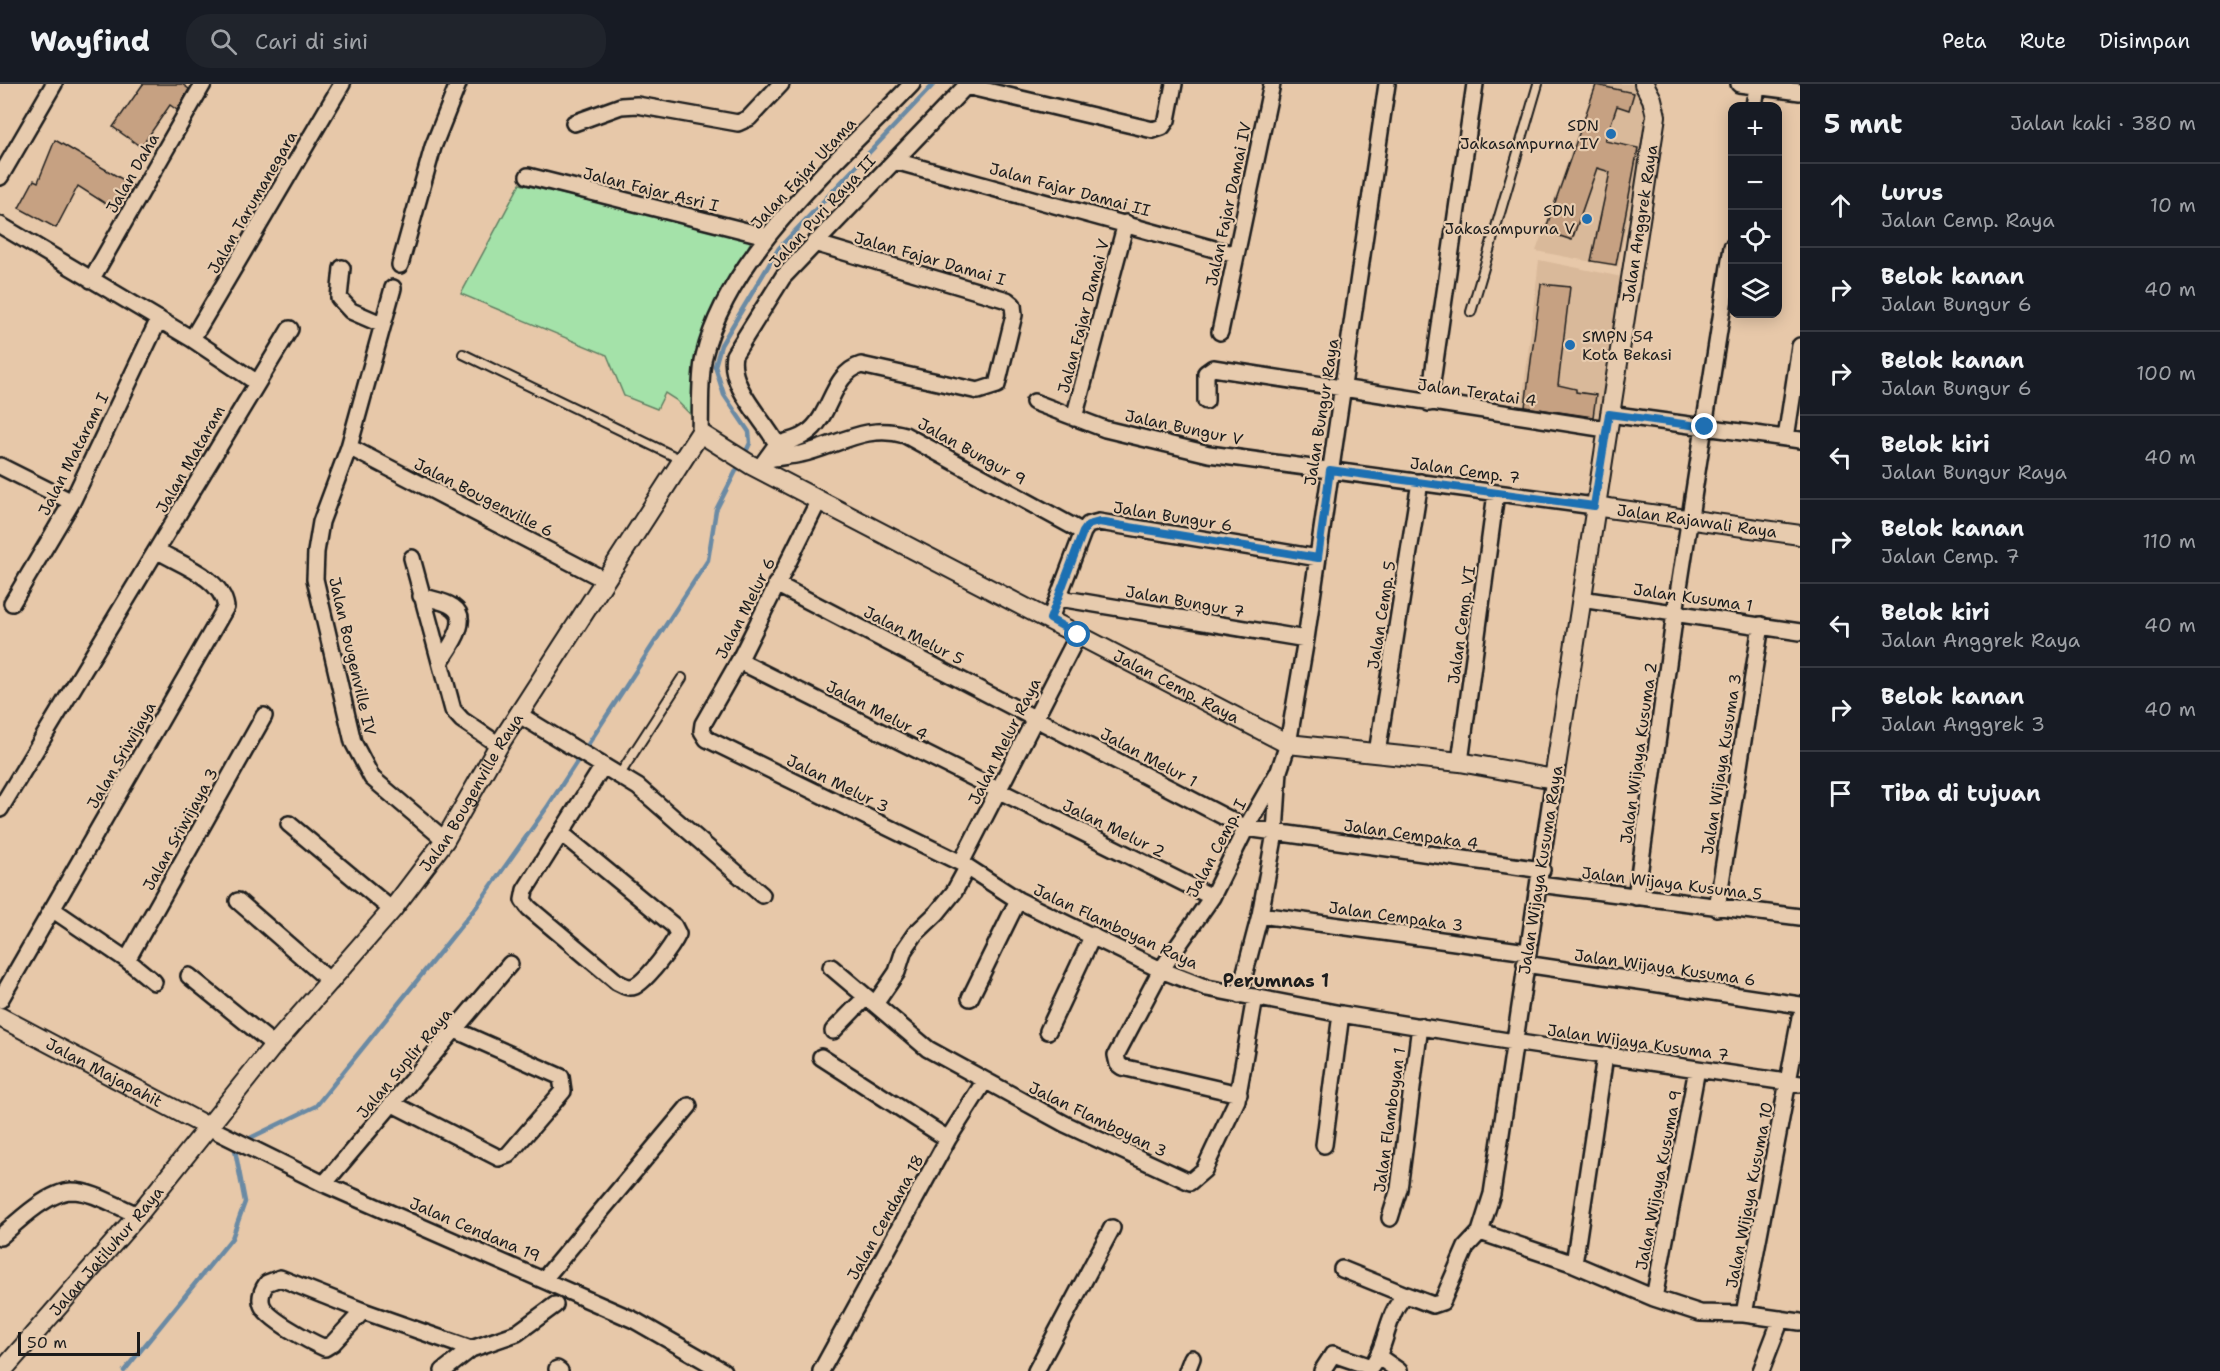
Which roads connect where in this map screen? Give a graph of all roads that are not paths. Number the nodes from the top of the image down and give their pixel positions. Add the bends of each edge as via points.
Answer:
1 (54, 84) edge
2 (203, 84) edge
3 (342, 84) edge
4 (458, 84) edge
5 (781, 84) edge
6 (912, 84) edge
7 (1174, 84) edge
8 (1272, 84) edge
9 (1387, 84) edge
10 (1475, 84) edge
11 (1538, 84) edge
12 (1644, 84) edge
13 (1739, 84) edge
14 (967, 85) edge
15 (1757, 87) junction
16 (1800, 92) edge
17 (1755, 102) edge
18 (574, 123) dead end
19 (895, 161) junction
20 (528, 176) dead end
21 (0, 177) edge
22 (1126, 223) junction
23 (0, 225) edge
24 (766, 236) junction
25 (814, 243) junction
26 (1236, 255) junction
27 (1729, 264) edge
28 (400, 265) dead end
29 (342, 268) dead end
30 (92, 280) junction
31 (393, 288) dead end
32 (1471, 312) dead end
33 (159, 319) junction
34 (381, 324) junction
35 (290, 329) dead end
36 (1220, 332) dead end
37 (192, 339) junction
38 (1800, 346) edge
39 (463, 354) dead end
40 (256, 382) junction
41 (1343, 390) junction
42 (1206, 401) dead end
43 (1034, 402) dead end
44 (1429, 403) junction
45 (1074, 418) junction
46 (1608, 422) junction
47 (1705, 427) junction
48 (700, 433) junction
49 (1793, 439) edge
50 (777, 444) junction
51 (349, 447) junction
52 (682, 460) junction
53 (760, 464) junction
54 (0, 466) edge
55 (1330, 470) junction
56 (1420, 482) junction
57 (1496, 493) junction
58 (819, 500) junction
59 (72, 502) junction
60 (1594, 506) junction
61 (1692, 519) junction
62 (1083, 532) junction
63 (1800, 535) edge
64 (158, 551) junction
65 (412, 558) dead end
66 (1318, 558) junction
67 (603, 579) junction
68 (776, 584) junction
69 (421, 596) junction
70 (1059, 598) junction
71 (1581, 599) junction
72 (12, 603) dead end
73 (1676, 613) junction
74 (1050, 619) junction
75 (1761, 625) junction
76 (1800, 632) edge
77 (1078, 635) junction
78 (1306, 639) junction
79 (739, 661) junction
80 (440, 662) junction
81 (682, 678) dead end
82 (518, 714) junction
83 (264, 716) dead end
84 (1036, 718) junction
85 (702, 731) joint
86 (1288, 744) junction
87 (499, 745) junction
88 (1377, 753) junction
89 (1460, 762) junction
90 (597, 763) junction
91 (1279, 771) junction
92 (620, 774) junction
93 (1554, 778) junction
94 (999, 791) junction
95 (0, 809) edge
96 (289, 824) dead end
97 (1246, 828) junction
98 (561, 833) junction
99 (1275, 833) junction
100 (445, 840) junction
101 (964, 866) junction
102 (1540, 877) junction
103 (762, 895) dead end
104 (1212, 897) junction
105 (1636, 897) junction
106 (1018, 900) junction
107 (238, 901) dead end
108 (1717, 908) junction
109 (52, 909) junction
110 (392, 910) junction
111 (1260, 915) junction
112 (1800, 917) edge
113 (1093, 935) junction
114 (1526, 958) junction
115 (127, 960) junction
116 (510, 964) dead end
117 (831, 967) dead end
118 (1161, 970) junction
119 (189, 976) dead end
120 (154, 982) dead end
121 (331, 982) junction
122 (1239, 995) junction
123 (1255, 997) junction
124 (970, 998) dead end
125 (0, 1000) edge
126 (870, 1000) junction
127 (1800, 1005) edge
128 (1341, 1014) junction
129 (0, 1017) edge
130 (1800, 1018) edge
131 (1420, 1026) junction
132 (455, 1030) junction
133 (833, 1031) dead end
134 (1048, 1031) dead end
135 (1514, 1042) junction
136 (274, 1045) junction
137 (1605, 1056) junction
138 (821, 1057) dead end
139 (1697, 1069) junction
140 (984, 1082) junction
141 (1795, 1083) edge
142 (1239, 1094) junction
143 (393, 1104) junction
144 (689, 1106) dead end
145 (208, 1127) junction
146 (948, 1139) junction
147 (1324, 1145) dead end
148 (324, 1184) junction
149 (138, 1215) junction
150 (1390, 1218) dead end
151 (1112, 1228) dead end
152 (1480, 1232) junction
153 (0, 1237) edge
154 (1574, 1264) junction
155 (1342, 1269) dead end
156 (544, 1279) junction
157 (1406, 1295) junction
158 (1654, 1298) junction
159 (555, 1305) dead end
160 (363, 1311) junction
161 (1744, 1314) junction
162 (1780, 1319) junction
163 (1800, 1322) edge
164 (471, 1349) junction
165 (1379, 1357) junction
166 (2, 1371) edge
167 (443, 1371) edge
168 (723, 1371) edge
169 (820, 1371) edge
170 (1036, 1371) edge
171 (1322, 1371) edge
172 (1399, 1371) edge
173 (1761, 1371) edge

1 - 21 street
2 - 30 street, Jalan Daha
3 - 37 street, Jalan Tarumanegara
4 - 28 street via 433,147
5 - 18 street via 749,118 738,123 648,106 621,106
6 - 24 street, Jalan Fajar Utama
7 - 14 street via 1167,120 1153,130
8 - 26 street, Jalan Fajar Damai IV
9 - 41 street, Jalan Bungur Raya
10 - 44 street
11 - 32 lane
12 - 46 street, Jalan Anggrek Raya via 1656,116
13 - 15 street
14 - 19 street, Jalan Puri Raya II
15 - 16 street
15 - 17 street
19 - 22 street, Jalan Fajar Damai II
19 - 25 street, Jalan Puri Raya II
20 - 24 street, Jalan Fajar Asri I
22 - 26 street, Jalan Fajar Damai II
22 - 45 street, Jalan Fajar Damai V
23 - 30 street
24 - 48 street, Jalan Fajar Utama via 718,319 704,357
25 - 50 street, Jalan Puri Raya II via 783,277 734,355 731,368
25 - 50 street, Jalan Fajar Damai I via 1007,300 1013,305 1014,315 997,385 978,391 861,364 844,374 820,421 807,433
26 - 36 street, Jalan Fajar Damai IV
27 - 47 street, Jalan Wijaya Kusuma 2
29 - 34 street via 339,298 351,310
30 - 33 street
31 - 34 street, Jalan Bougenville IV
33 - 37 street
33 - 59 street, Jalan Mataram I
34 - 51 street, Jalan Bougenville IV
35 - 40 street, Jalan Mataram
37 - 40 street
38 - 49 street
39 - 52 lane
40 - 64 street, Jalan Mataram
41 - 42 street, Jalan Teratai 4 via 1212,368 1206,373
41 - 44 street, Jalan Teratai 4
41 - 55 street, Jalan Bungur Raya
43 - 45 street, Jalan Bungur V
44 - 46 street, Jalan Teratai 4
45 - 55 street, Jalan Bungur V via 1209,454
46 - 47 street, Jalan Teratai 4
46 - 60 street, Jalan Anggrek Raya
47 - 49 street, Jalan Teratai 4
47 - 61 street, Jalan Wijaya Kusuma 2
48 - 52 street, Jalan Bougenville Raya
48 - 53 street, Jalan Cemp. Raya via 729,453
50 - 53 street
51 - 67 street, Jalan Bougenville 6
51 - 100 street, Jalan Bougenville IV via 321,522 316,552 315,579 339,689 353,741 372,778
52 - 67 street, Jalan Bougenville Raya
53 - 58 street, Jalan Cemp. Raya
53 - 62 street, Jalan Bungur 9 via 864,433 891,430
54 - 59 street
55 - 56 street, Jalan Cemp. 7
55 - 66 street, Jalan Bungur Raya
56 - 57 street, Jalan Cemp. 7
56 - 88 street, Jalan Cemp. 5
57 - 60 street, Jalan Cemp. 7
57 - 89 street, Jalan Cemp. VI
58 - 68 street, Jalan Melur 6
58 - 74 street, Jalan Cemp. Raya
59 - 72 street, Jalan Mataram I
60 - 61 street, Jalan Rajawali Raya
60 - 71 street, Jalan Wijaya Kusuma Raya
61 - 63 street, Jalan Rajawali Raya
61 - 73 street, Jalan Wijaya Kusuma 2
62 - 66 street, Jalan Bungur 6 via 1088,525 1099,522
62 - 70 street
64 - 95 street, Jalan Mataram
64 - 109 street, Jalan Sriwijaya via 213,584 225,598 226,607
65 - 69 street
66 - 78 street, Jalan Bungur Raya
67 - 82 street, Jalan Bougenville Raya
68 - 79 street, Jalan Melur 6
68 - 84 street, Jalan Melur 5
69 - 80 street
69 - 80 street via 453,606 458,613 458,633
70 - 74 street
70 - 78 street, Jalan Bungur 7
71 - 73 street, Jalan Kusuma 1
71 - 93 street, Jalan Wijaya Kusuma Raya
73 - 75 street, Jalan Kusuma 1
73 - 105 street, Jalan Wijaya Kusuma 2
74 - 77 street, Jalan Cemp. Raya
75 - 76 street, Jalan Kusuma 1
75 - 108 street, Jalan Wijaya Kusuma 3
77 - 84 street, Jalan Melur Raya
77 - 86 street, Jalan Cemp. Raya
78 - 86 street, Jalan Bungur Raya
79 - 85 street, Jalan Melur 6
79 - 94 street, Jalan Melur 4
80 - 87 street via 453,710
81 - 92 lane
82 - 87 street, Jalan Bougenville Raya
82 - 90 street
83 - 115 street, Jalan Sriwijaya 3
84 - 94 street, Jalan Melur Raya
84 - 97 street, Jalan Melur 1
85 - 101 street, Jalan Melur 3 via 707,739
86 - 88 street, Jalan Cemp. Raya
86 - 91 street, Jalan Cemp. I
87 - 100 street, Jalan Bougenville Raya
88 - 89 street, Jalan Cemp. Raya
89 - 93 street, Jalan Cemp. Raya
90 - 92 street
90 - 98 street
91 - 97 street, Jalan Cemp. I
91 - 99 street, Jalan Cemp. I
92 - 103 street
93 - 102 street, Jalan Wijaya Kusuma Raya
94 - 101 street, Jalan Melur Raya
94 - 104 street, Jalan Melur 2
96 - 110 street
97 - 99 street, Jalan Melur 1
97 - 104 street, Jalan Cemp. I
98 - 98 street via 674,926 678,934 634,986 625,987 617,982 523,900 525,890
99 - 102 street, Jalan Cempaka 4
99 - 111 street, Jalan Cemp. I
100 - 110 street, Jalan Bougenville Raya
101 - 106 street, Jalan Flamboyan Raya
101 - 126 street, Jalan Melur Raya via 943,906 904,950 897,972
102 - 105 street, Jalan Wijaya Kusuma 5
102 - 114 street, Jalan Wijaya Kusuma Raya
104 - 118 street, Jalan Cemp. I
105 - 108 street, Jalan Wijaya Kusuma 5
106 - 113 street, Jalan Flamboyan Raya
106 - 124 street
107 - 121 street
108 - 112 street, Jalan Wijaya Kusuma 5
109 - 115 street
109 - 125 street, Jalan Sriwijaya
110 - 121 street, Jalan Bougenville Raya
111 - 114 street, Jalan Cempaka 3
111 - 122 street, Jalan Cemp. I
113 - 118 street, Jalan Flamboyan Raya
113 - 134 street
114 - 127 street, Jalan Wijaya Kusuma 6
114 - 135 street, Jalan Wijaya Kusuma Raya
115 - 120 street
116 - 132 street, Jalan Suplir Raya
117 - 126 street, Jalan Flamboyan 3
118 - 122 street, Jalan Flamboyan Raya via 1207,988
118 - 142 street, Jalan Cemp. I via 1117,1048 1116,1059 1122,1067
119 - 136 street
121 - 136 street, Jalan Bougenville Raya
122 - 123 street, Jalan Flamboyan Raya
123 - 128 street, Jalan Flamboyan Raya
123 - 142 street, Jalan Flamboyan 3
126 - 133 street, Jalan Melur Raya
126 - 140 street, Jalan Flamboyan 3 via 928,1049
128 - 131 street, Jalan Flamboyan Raya
128 - 147 street
129 - 145 street, Jalan Majapahit
130 - 141 street, Jalan Wijaya Kusuma 10
131 - 135 street, Jalan Flamboyan Raya
131 - 150 street, Jalan Flamboyan 1 via 1399,1189
132 - 143 street, Jalan Suplir Raya
132 - 143 street via 561,1077 563,1091 508,1155 499,1158
135 - 137 street, Jalan Wijaya Kusuma 7
135 - 152 street, Jalan Wijaya Kusuma Raya via 1492,1194
136 - 145 street, Jalan Bougenville Raya
137 - 139 street, Jalan Wijaya Kusuma 7
137 - 154 street
138 - 146 street
139 - 141 street, Jalan Wijaya Kusuma 7
139 - 158 street, Jalan Wijaya Kusuma 9
140 - 142 street, Jalan Flamboyan 3 via 1190,1182 1204,1170
140 - 146 street, Jalan Cendana 18
141 - 161 street, Jalan Wijaya Kusuma 10
143 - 148 street, Jalan Suplir Raya
144 - 156 street
145 - 148 street, Jalan Cendana 19
145 - 149 street, Jalan Jatiluhur Raya
146 - 169 street, Jalan Cendana 18
148 - 156 street, Jalan Cendana 19
149 - 153 street via 97,1197 70,1191 33,1209
149 - 166 street, Jalan Jatiluhur Raya
151 - 170 street
152 - 154 street, Jalan Wijaya Kusuma 9
152 - 157 street, Jalan Wijaya Kusuma Raya via 1466,1247 1442,1302 1433,1305
154 - 158 street, Jalan Wijaya Kusuma 9
155 - 157 street, Jalan Wijaya Kusuma Raya
156 - 168 street, Jalan Cendana 19 via 634,1320
157 - 165 street via 1398,1302
158 - 161 street, Jalan Wijaya Kusuma 9 via 1700,1313
159 - 164 street via 517,1333
160 - 160 street via 280,1278 267,1283 261,1294 269,1315 325,1348
160 - 164 street
161 - 162 street, Jalan Wijaya Kusuma 9
162 - 163 street, Jalan Wijaya Kusuma 9
162 - 173 street
164 - 167 street
165 - 171 street via 1371,1367 1333,1354
165 - 172 street

